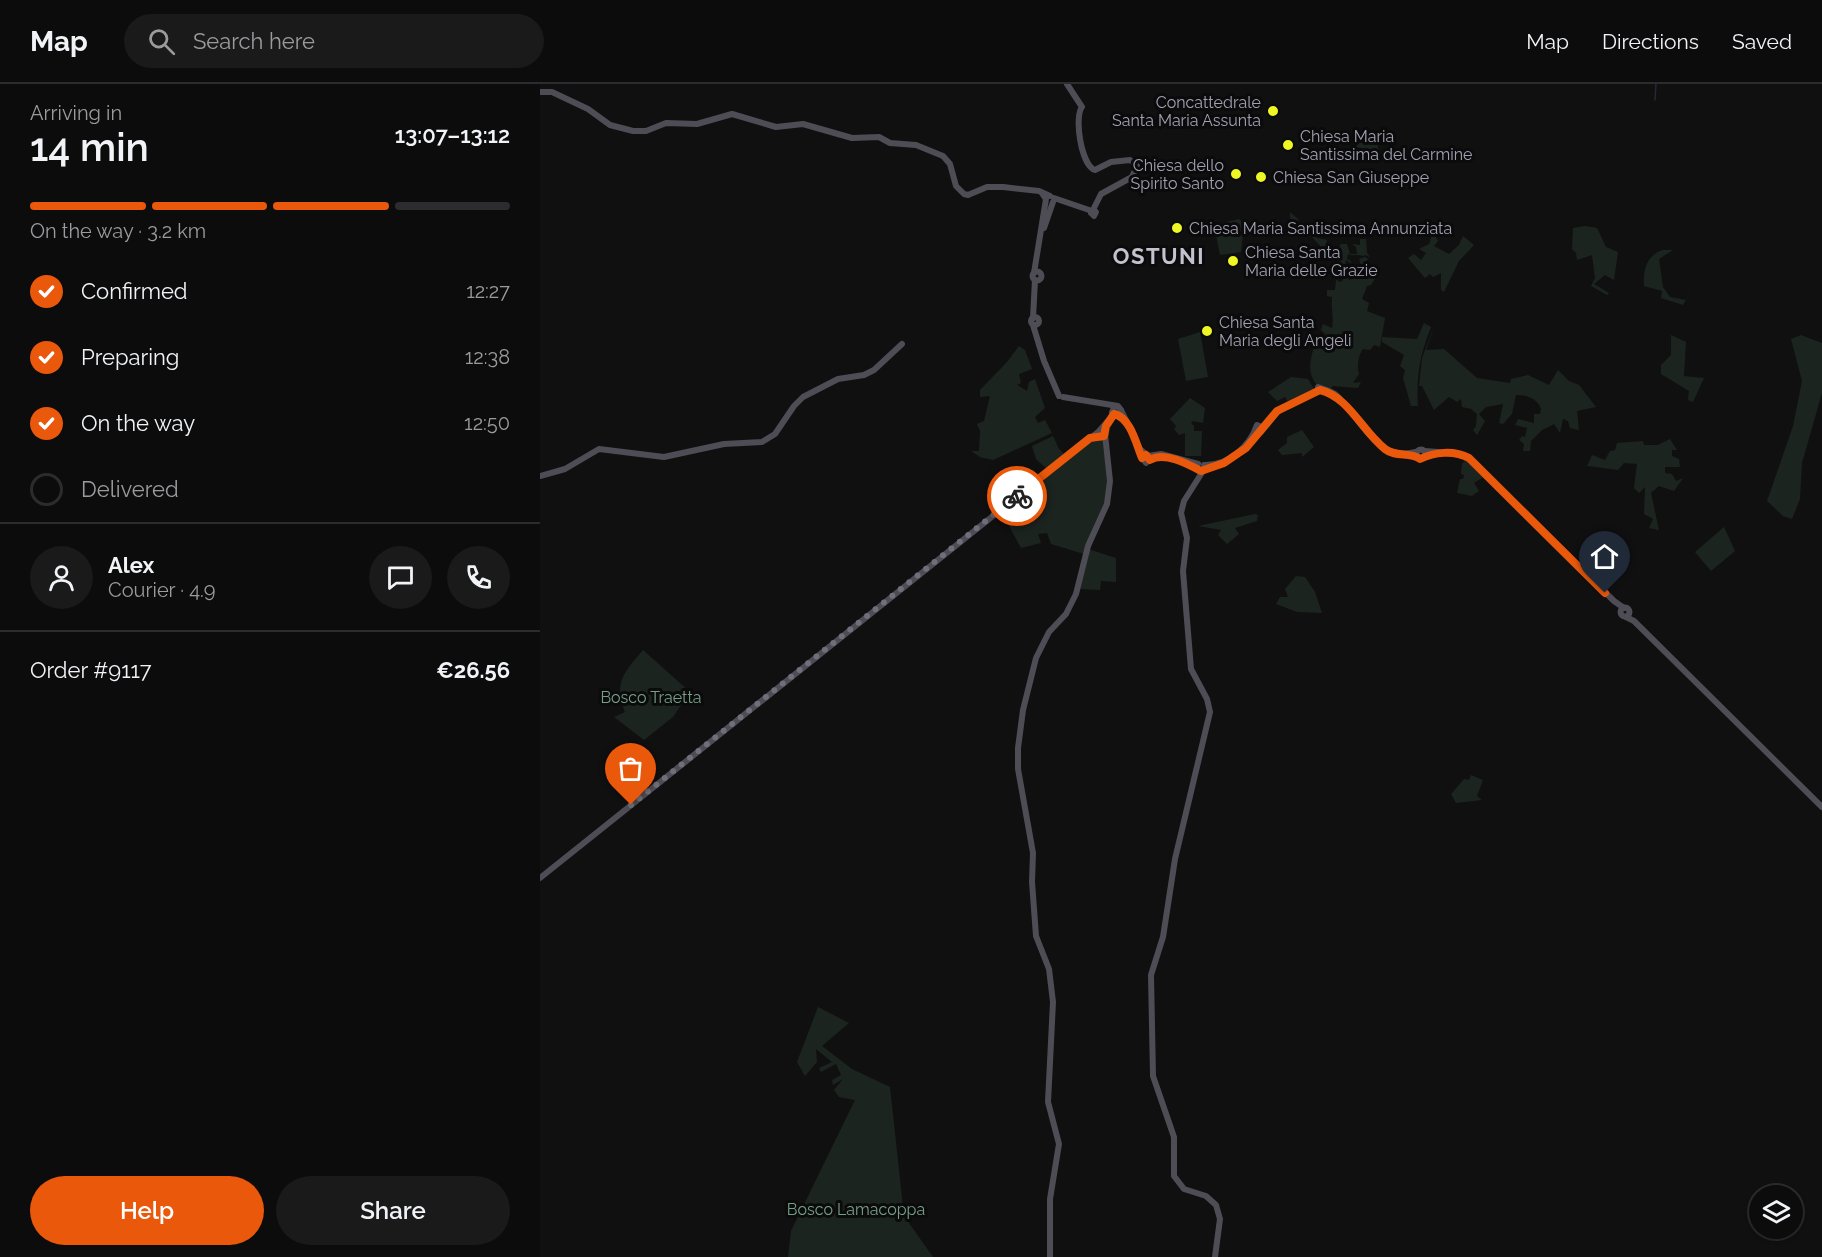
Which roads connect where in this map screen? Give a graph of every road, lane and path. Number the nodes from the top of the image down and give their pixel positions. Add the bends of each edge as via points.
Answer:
1 (1067, 84) edge
2 (540, 92) edge
3 (1051, 199) junction
4 (902, 344) dead end
5 (1061, 397) junction
6 (1116, 411) junction
7 (1102, 434) junction
8 (1201, 468) junction
9 (540, 476) edge
10 (1822, 807) edge
11 (540, 878) edge
12 (1050, 1257) edge
13 (1215, 1257) edge

1 - 3 main road via 1082,107 1082,155 1089,167 1095,170 1111,162 1130,160 1137,166 1132,177 1101,194 1093,212
2 - 3 main road via 552,92 588,109 610,125 633,131 646,131 666,123 697,124 732,114 769,126 803,124 857,138 879,137 943,156 950,164 960,193 968,195 993,186 1036,190
3 - 5 main road via 1037,277 1035,321
4 - 9 main road via 874,370 838,379 803,397 775,434 762,442 724,444 664,457 599,449 565,469
5 - 6 main road
5 - 6 main road via 1104,404
6 - 7 main road
6 - 8 main road via 1147,457 1161,456
7 - 11 main road via 1090,438
7 - 12 main road via 1110,481 1106,508 1088,546 1076,594 1036,658 1018,748 1033,853 1036,936 1049,969 1053,1002 1048,1102 1059,1144 1050,1199
8 - 10 main road via 1234,455 1277,411 1318,389 1330,392 1386,450 1401,455 1453,453 1469,458
8 - 13 main road via 1182,508 1187,538 1183,571 1191,669 1210,712 1175,859 1163,937 1151,969 1153,1076 1174,1137 1173,1172 1188,1191 1206,1196 1216,1205 1219,1213

